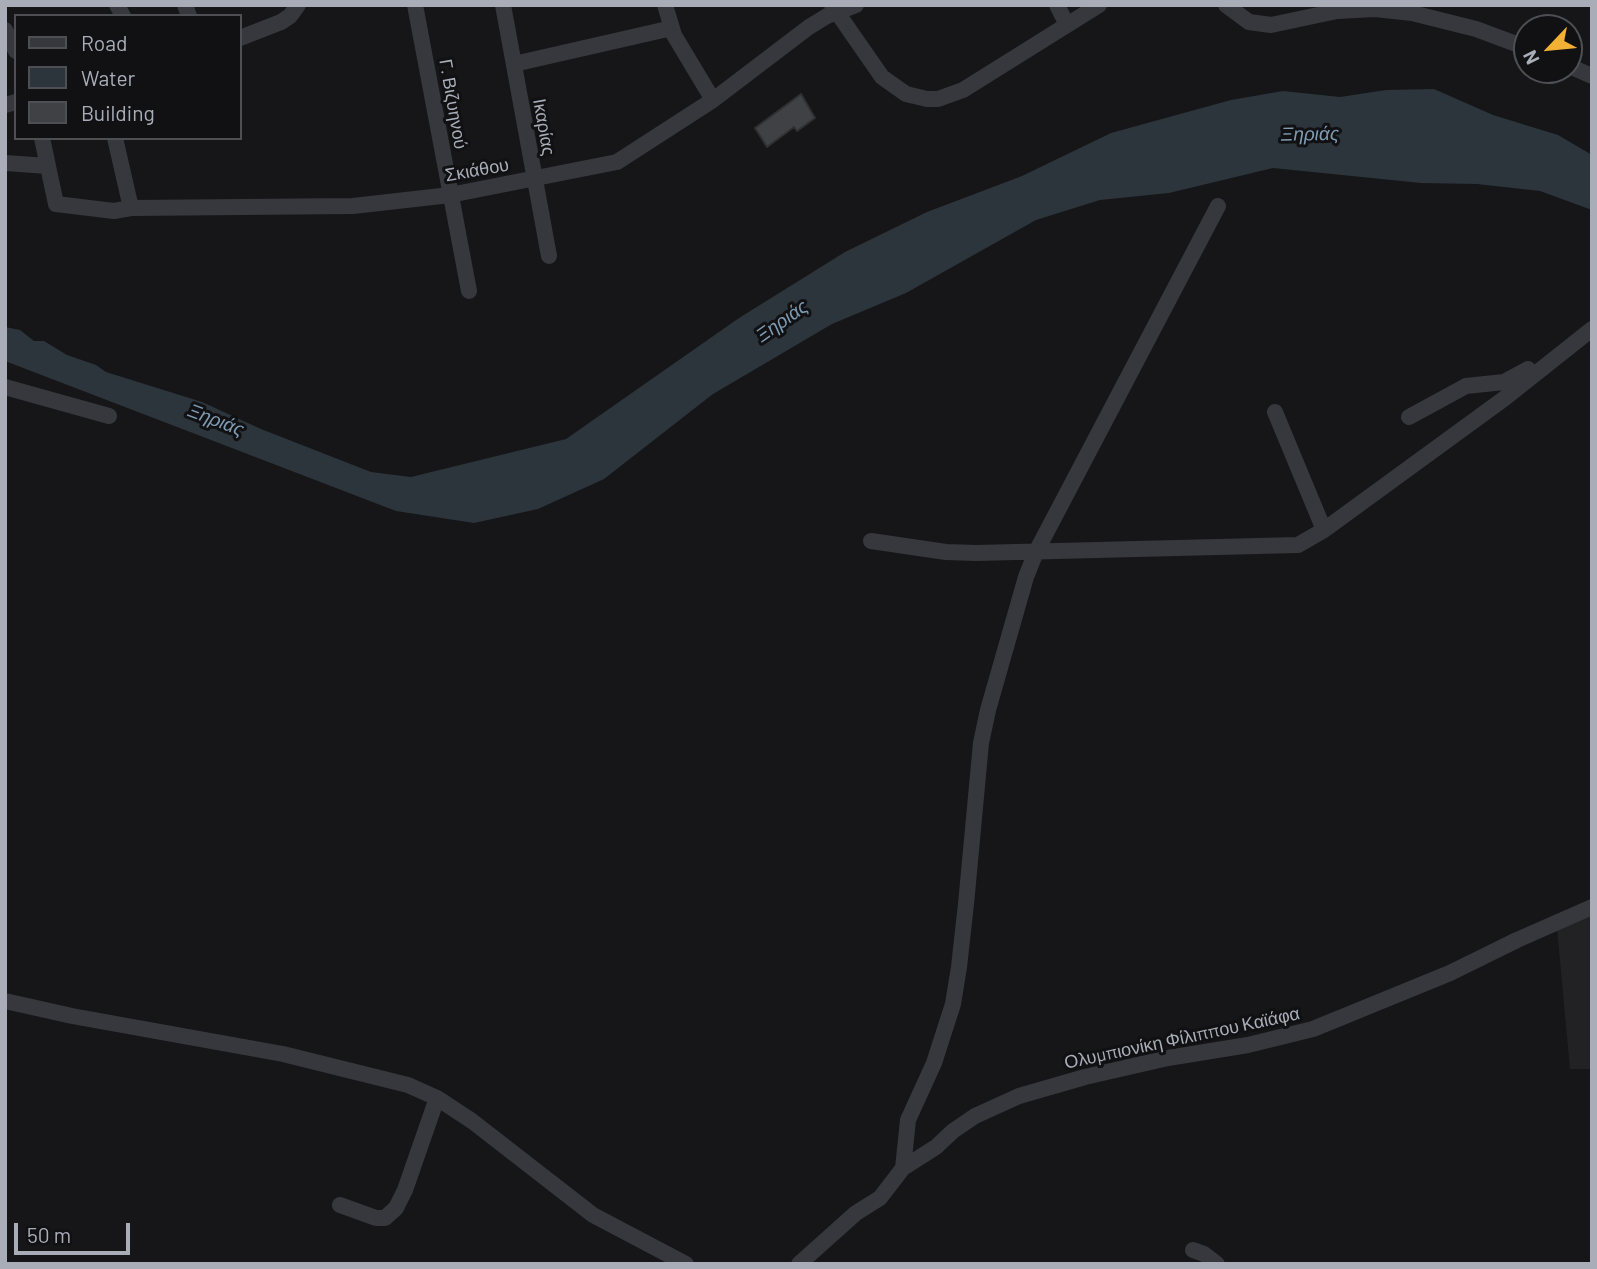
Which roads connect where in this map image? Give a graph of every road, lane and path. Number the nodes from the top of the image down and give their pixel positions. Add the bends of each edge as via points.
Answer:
1 (298, 5) edge
2 (415, 5) edge
3 (503, 5) edge
4 (665, 5) edge
5 (856, 5) edge
6 (1057, 5) edge
7 (1099, 5) edge
8 (1226, 5) edge
9 (1396, 8) edge
10 (834, 9) edge
11 (1320, 9) edge
12 (1067, 25) junction
13 (672, 28) junction
14 (5, 30) edge
15 (242, 37) edge
16 (1513, 42) edge
17 (14, 47) edge
18 (514, 64) junction
19 (713, 100) junction
20 (43, 140) edge
21 (116, 140) edge
22 (5, 163) edge
23 (48, 166) junction
24 (534, 180) junction
25 (450, 195) junction
26 (1218, 206) dead end
27 (131, 208) junction
28 (549, 256) dead end
29 (469, 291) dead end
30 (1592, 329) edge
31 (5, 387) edge
32 (1275, 412) dead end
33 (109, 416) dead end
34 (1409, 417) dead end
35 (1324, 530) junction
36 (871, 541) dead end
37 (1036, 552) junction
38 (1592, 907) edge
39 (5, 1001) edge
40 (438, 1098) junction
41 (903, 1168) junction
42 (340, 1205) dead end
43 (1193, 1250) dead end
44 (686, 1264) edge
45 (799, 1264) edge
46 (1217, 1264) edge

1 - 15 street via 286,19
2 - 25 street, Γ. Βιζυηνού
3 - 18 street, Ικαρίας
4 - 13 street
5 - 10 street, Σκιάθου
6 - 12 street
7 - 12 street
8 - 11 street via 1242,18 1263,24 1287,23
9 - 11 street
9 - 16 street
10 - 12 street via 882,77 906,94 927,99 963,90
10 - 19 street, Σκιάθου
13 - 18 street
13 - 19 street
14 - 17 street
18 - 24 street, Ικαρίας
19 - 24 street, Σκιάθου via 618,162
20 - 23 street
21 - 27 street
22 - 23 street
23 - 27 street, Σκιάθου via 56,204 114,211
24 - 25 street, Σκιάθου
24 - 28 street, Ικαρίας
25 - 27 street, Σκιάθου via 353,206
25 - 29 street, Γ. Βιζυηνού
26 - 37 street
30 - 34 street via 1576,328 1514,378 1466,386
30 - 35 street
31 - 33 street
32 - 35 street
35 - 37 street via 1293,547
36 - 37 street via 946,552
37 - 41 street via 984,725 960,967 937,1053 908,1120
38 - 41 street, Ολυμπιονίκη Φίλιππου Καϊάφα via 1314,1029 1168,1058 1019,1096 975,1116
39 - 40 street via 283,1054 408,1085
40 - 42 street via 396,1208 385,1218 376,1218
40 - 44 street via 593,1215
41 - 45 street via 880,1198 856,1213
43 - 46 street

